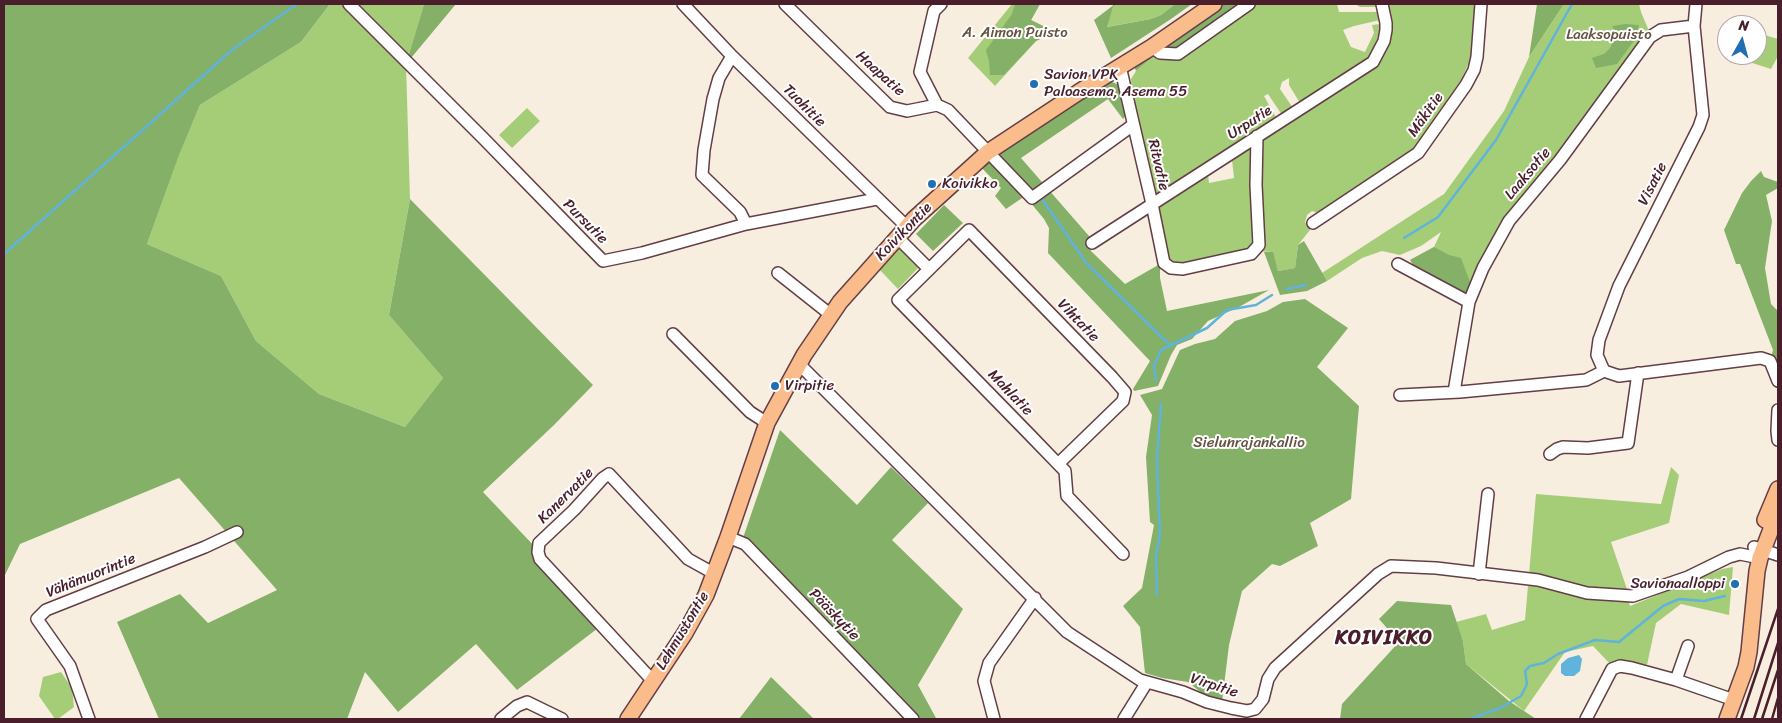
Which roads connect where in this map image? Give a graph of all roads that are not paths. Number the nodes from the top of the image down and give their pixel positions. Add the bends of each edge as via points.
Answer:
1 (349, 4) edge
2 (683, 4) edge
3 (785, 4) edge
4 (940, 4) edge
5 (1214, 4) edge
6 (1249, 4) edge
7 (1382, 4) edge
8 (1482, 4) edge
9 (1696, 4) edge
10 (1694, 26) junction
11 (1152, 47) junction
12 (732, 56) junction
13 (1120, 66) junction
14 (937, 105) junction
15 (1133, 124) junction
16 (1257, 136) junction
17 (988, 152) junction
18 (877, 199) junction
19 (1152, 204) junction
20 (1313, 222) dead end
21 (746, 224) junction
22 (902, 232) junction
23 (1092, 243) dead end
24 (938, 261) joint
25 (1398, 264) dead end
26 (929, 269) junction
27 (778, 273) dead end
28 (1469, 302) junction
29 (831, 315) junction
30 (673, 334) dead end
31 (799, 364) junction
32 (1604, 371) junction
33 (1638, 373) junction
34 (1778, 381) edge
35 (1454, 392) junction
36 (1400, 395) dead end
37 (1778, 410) edge
38 (767, 423) junction
39 (1778, 440) edge
40 (1550, 454) dead end
41 (1058, 464) junction
42 (1778, 489) edge
43 (1488, 494) dead end
44 (1778, 511) edge
45 (237, 532) dead end
46 (728, 537) junction
47 (1762, 553) edge
48 (1123, 554) dead end
49 (715, 574) junction
50 (1479, 574) junction
51 (1035, 598) junction
52 (1688, 646) dead end
53 (653, 680) junction
54 (1676, 680) junction
55 (1147, 682) junction
56 (1734, 700) junction
57 (89, 719) edge
58 (501, 719) edge
59 (562, 719) edge
60 (628, 719) edge
61 (913, 719) edge
62 (994, 719) edge
63 (1124, 719) edge
64 (1586, 719) edge
65 (1727, 719) edge

1 - 21 street, Pursutie via 603,260 642,253
2 - 12 street, Tuohitie
3 - 14 street, Haapatie via 890,107 907,111
4 - 14 street via 934,11 920,72
5 - 11 main road, Koivikontie
6 - 11 street via 1178,54 1160,53
7 - 16 street, Urputie via 1386,30 1384,42 1373,62
8 - 20 street, Mäkitie via 1474,70 1418,153
9 - 10 street, Visatie
10 - 28 street, Laaksotie via 1661,30 1650,36 1560,160 1509,222 1483,268
10 - 32 street, Visatie via 1703,115 1619,286 1599,340 1597,355
11 - 13 main road, Koivikontie
12 - 18 street, Tuohitie
12 - 21 street via 719,78 713,99 702,175 734,206
13 - 15 street, Ritvatie
13 - 17 main road, Koivikontie
14 - 17 street via 948,110
15 - 17 street via 1032,198
15 - 19 street, Ritvatie
16 - 19 street, Urputie
16 - 19 street, Ritvatie via 1259,245 1251,254 1183,269 1171,268 1164,263
17 - 22 main road, Koivikontie
18 - 21 street, Pursutie
18 - 22 street, Tuohitie
19 - 23 street, Urputie
22 - 26 street, Tuohitie
22 - 29 main road, Koivikontie
24 - 26 street, Mahlatie
24 - 41 street, Vihtatie via 969,230 1124,389 1123,401
25 - 28 street
26 - 41 street, Mahlatie via 896,297
27 - 29 street
28 - 35 street, Laaksotie
29 - 31 main road, Koivikontie
30 - 38 street via 750,412
31 - 38 main road, Koivikontie
31 - 51 street, Virpitie
32 - 33 street via 1619,376
32 - 35 street via 1586,380
33 - 34 street via 1761,358 1770,361
33 - 40 street via 1628,443 1588,448 1563,447
35 - 36 street
37 - 39 street
38 - 46 main road, Koivikontie
41 - 48 street, Mahlatie via 1065,471 1067,496
42 - 47 main road
43 - 50 street
44 - 47 main road
45 - 57 street, Vähämuorintie via 46,610 37,619 70,666
46 - 49 main road, Lehmustontie
46 - 61 street, Pääskytie via 745,544
47 - 50 street, Virpitie via 1729,557 1688,577 1633,596 1587,593 1538,580
47 - 56 main road via 1749,571 1750,652
49 - 53 main road, Lehmustontie via 685,633
49 - 53 street, Kanervatie via 688,559 609,474 539,543 540,559
50 - 55 street, Virpitie via 1391,566 1378,574 1275,668 1256,709 1231,708
51 - 55 street, Virpitie via 1067,632
51 - 62 street via 990,663 984,681
52 - 54 street
53 - 60 main road, Lehmustontie
54 - 56 street
54 - 64 street via 1632,668 1620,666 1612,669
55 - 63 street
56 - 65 main road
58 - 59 street via 527,702

